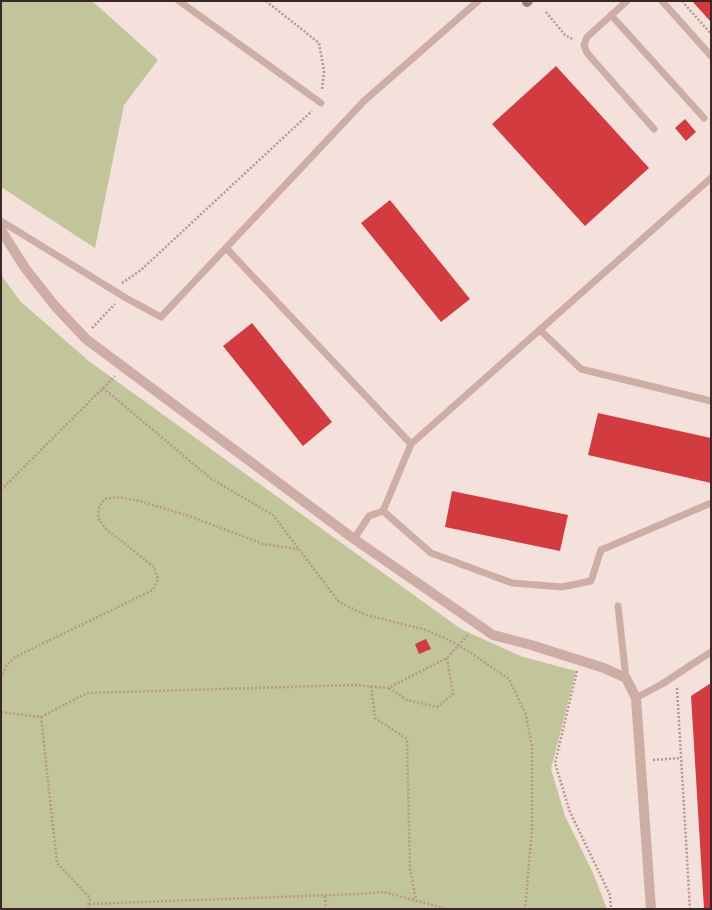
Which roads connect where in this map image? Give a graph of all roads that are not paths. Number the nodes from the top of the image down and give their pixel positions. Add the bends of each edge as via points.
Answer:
1 (179, 1) edge
2 (478, 1) edge
3 (628, 1) edge
4 (662, 1) edge
5 (611, 16) junction
6 (711, 56) edge
7 (321, 103) road end
8 (704, 118) dead end
9 (654, 129) dead end
10 (711, 178) edge
11 (1, 221) edge
12 (1, 230) edge
13 (226, 248) junction
14 (540, 330) junction
15 (711, 401) edge
16 (411, 444) junction
17 (711, 502) edge
18 (383, 511) junction
19 (354, 539) junction
20 (618, 606) dead end
21 (711, 652) edge
22 (626, 678) junction
23 (636, 698) junction
24 (650, 909) edge

1 - 7 lane
2 - 13 lane via 364,101
3 - 5 lane
4 - 6 lane
5 - 8 lane
5 - 9 lane via 587,37 584,45 586,53
10 - 14 lane
11 - 13 lane via 111,290 161,317
12 - 19 street via 55,306 84,337
13 - 16 lane
14 - 15 lane via 581,369
14 - 16 lane
16 - 18 lane
17 - 18 lane via 601,550 591,581 562,587 512,583 431,553
18 - 19 lane via 369,516
19 - 22 street via 493,635 604,668
20 - 22 lane
21 - 23 lane
22 - 23 street
23 - 24 street

